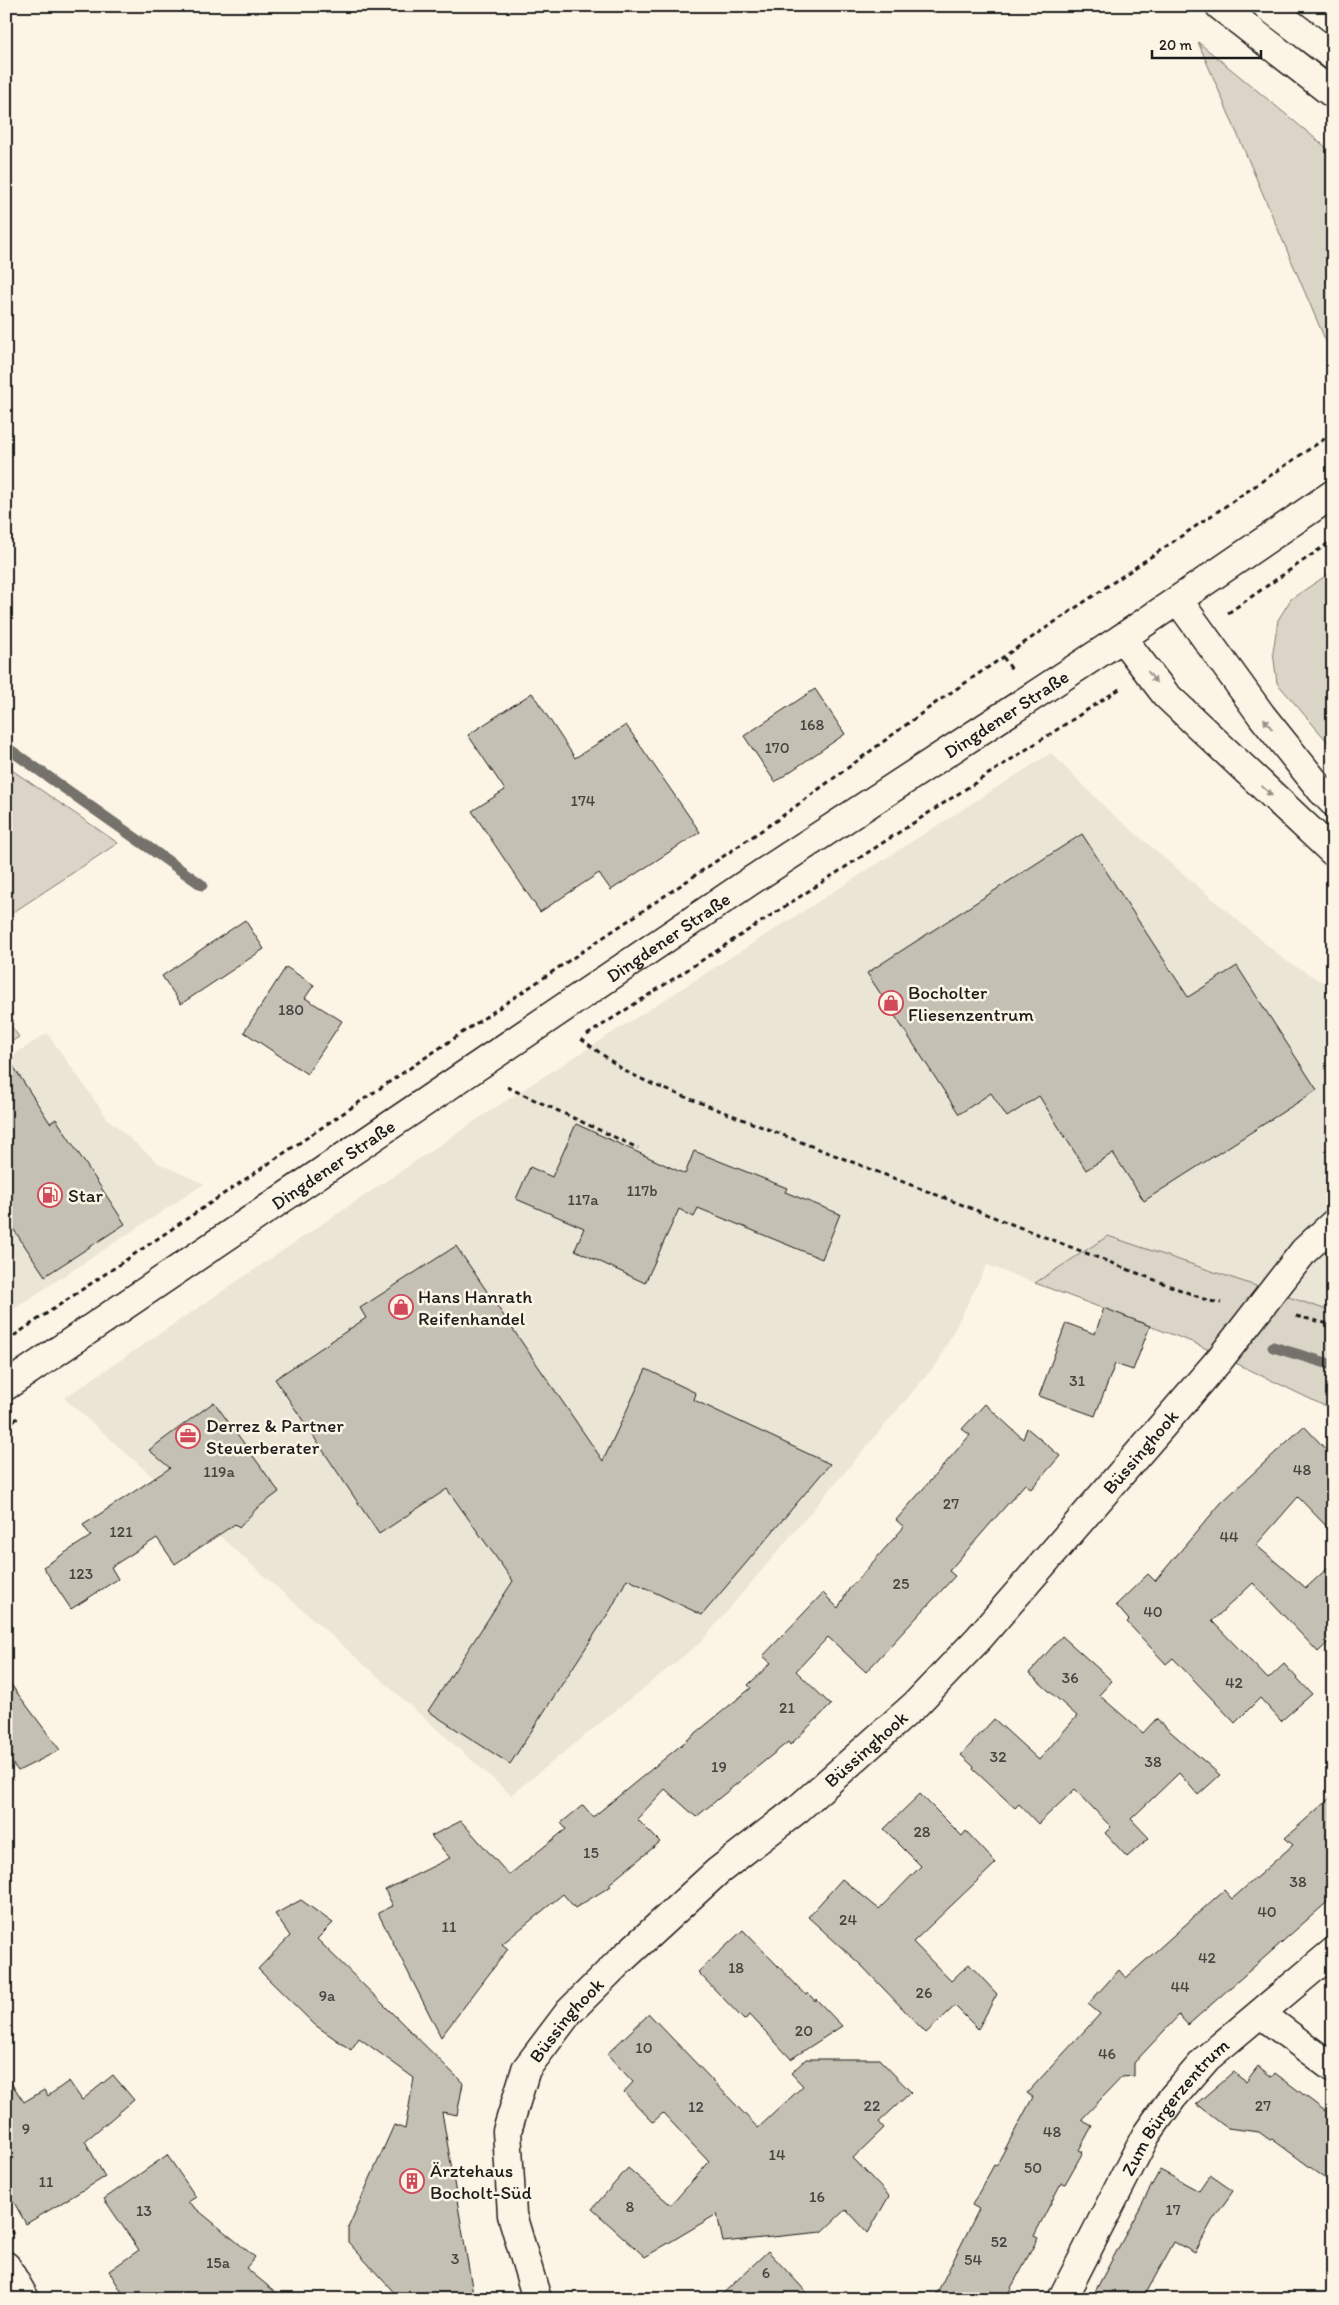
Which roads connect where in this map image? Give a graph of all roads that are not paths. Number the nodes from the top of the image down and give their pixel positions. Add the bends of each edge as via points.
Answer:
1 (1220, 6) edge
2 (1268, 6) edge
3 (1333, 56) edge
4 (1333, 94) edge
5 (1333, 494) edge
6 (1178, 600) junction
7 (1122, 638) junction
8 (1333, 802) edge
9 (1333, 852) edge
10 (1333, 1224) edge
11 (6, 1386) edge
12 (1333, 1952) edge
13 (1261, 2014) junction
14 (1333, 2068) edge
15 (6, 2266) edge
16 (25, 2299) edge
17 (537, 2299) edge
18 (1062, 2299) edge

1 - 4 main road
2 - 3 main road
5 - 6 main road, Dingdener Straße
6 - 7 main road, Dingdener Straße
8 -> 6 main road via 1262,716
7 -> 9 main road via 1166,695
7 - 11 main road, Dingdener Straße via 749,882
10 - 17 main road, Büssinghook via 1304,1251 1220,1359 980,1638 916,1704 798,1809 717,1872 619,1962 569,2012 526,2069 507,2130 512,2215
12 - 13 main road, Zum Bürgerzentrum
13 - 14 main road
13 - 18 main road, Zum Bürgerzentrum via 1207,2058 1146,2135
15 - 16 main road

